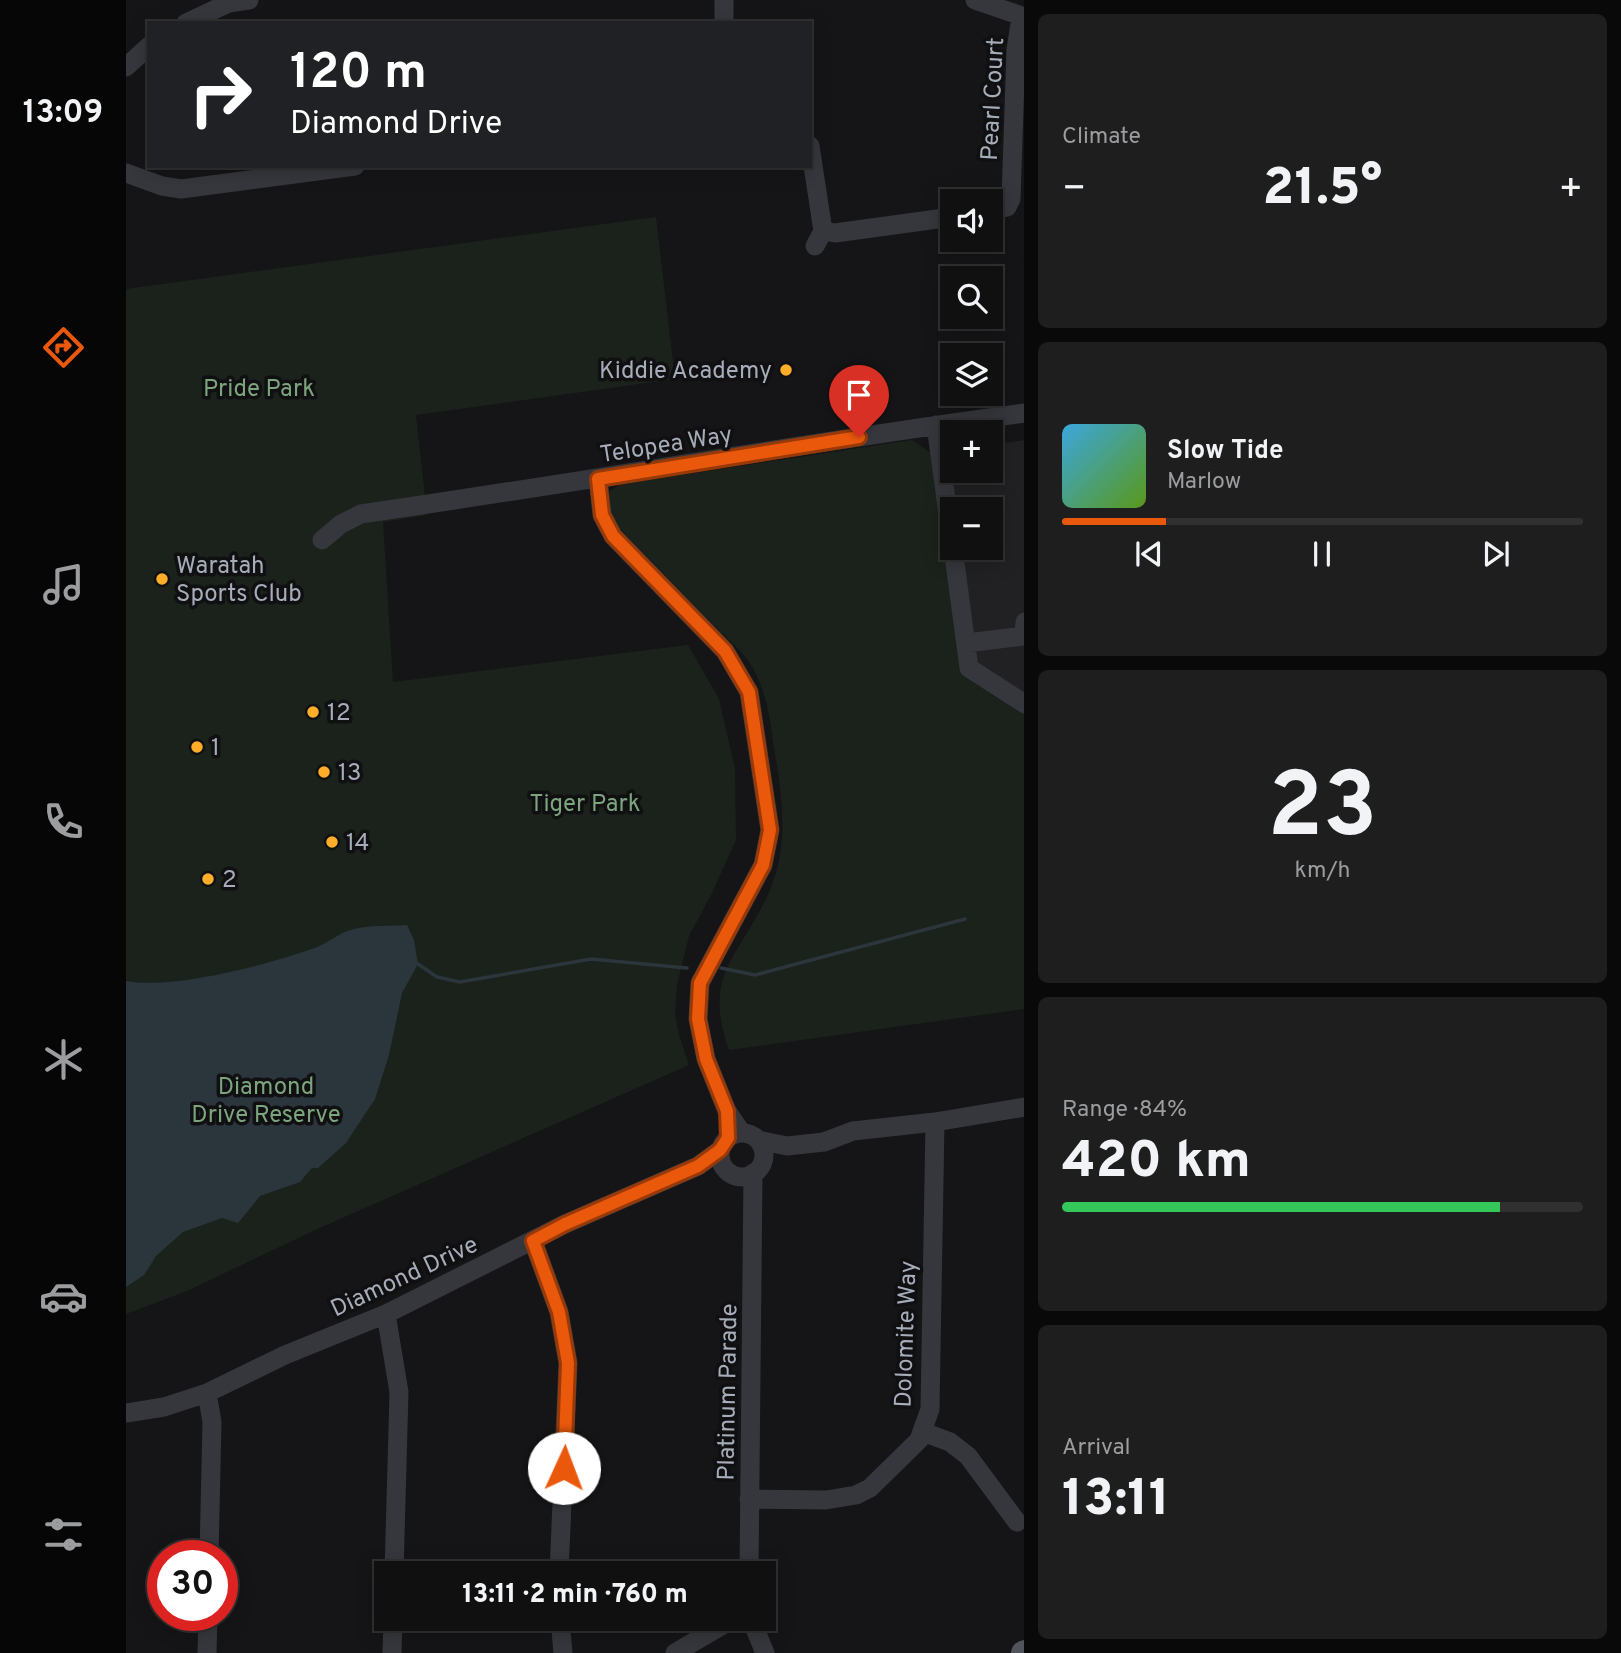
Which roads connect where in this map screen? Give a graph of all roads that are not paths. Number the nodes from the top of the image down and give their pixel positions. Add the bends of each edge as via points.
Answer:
1 (249, 0) edge
2 (724, 0) edge
3 (975, 0) edge
4 (228, 1) edge
5 (1023, 17) edge
6 (190, 21) edge
7 (724, 21) edge
8 (147, 48) edge
9 (126, 67) edge
10 (812, 166) edge
11 (340, 168) edge
12 (126, 173) edge
13 (1003, 209) edge
14 (940, 219) edge
15 (1024, 413) edge
16 (936, 425) junction
17 (598, 479) junction
18 (946, 497) edge
19 (322, 540) dead end
20 (954, 560) edge
21 (1024, 622) edge
22 (966, 643) junction
23 (1024, 704) edge
24 (1024, 1107) edge
25 (934, 1122) junction
26 (741, 1155) junction
27 (533, 1241) junction
28 (386, 1314) junction
29 (207, 1393) junction
30 (126, 1413) edge
31 (923, 1432) junction
32 (749, 1499) junction
33 (1017, 1522) dead end
34 (209, 1540) edge
35 (394, 1561) edge
36 (560, 1561) edge
37 (749, 1561) edge
38 (208, 1631) edge
39 (393, 1631) edge
40 (561, 1631) edge
41 (712, 1631) edge
42 (756, 1631) edge
43 (207, 1653) edge
44 (392, 1653) edge
45 (563, 1653) edge
46 (675, 1653) edge
47 (765, 1653) edge

1 - 4 street
2 - 7 street
3 - 5 street
4 - 6 street
5 - 13 street, Pearl Court via 1016,50 1011,199
8 - 9 street
10 - 14 street via 819,238
11 - 12 street via 181,189
15 - 16 street, Telopea Way
16 - 17 street, Telopea Way
16 - 18 street
17 - 19 street, Telopea Way via 361,514
17 - 26 street, Platinum Parade via 602,515 613,536 725,651 749,692 770,830 763,865 700,983 698,1019 706,1059
20 - 22 street
21 - 22 street via 1024,636
22 - 23 street via 969,668
24 - 25 street
25 - 26 street via 853,1131 824,1142
25 - 31 street, Dolomite Way via 930,1409
26 - 27 street, Diamond Drive via 698,1166
26 - 32 street, Platinum Parade via 754,1212
27 - 28 street, Diamond Drive
27 - 36 street via 559,1312 568,1363
28 - 29 street, Diamond Drive
28 - 35 street via 399,1392
29 - 30 street, Diamond Drive
29 - 34 street via 212,1422
31 - 32 street, Dolomite Way via 881,1478 856,1495 826,1500
31 - 33 street via 950,1442 968,1456
32 - 37 street, Platinum Parade
38 - 43 street
39 - 44 street
40 - 45 street
41 - 46 street
42 - 47 street

